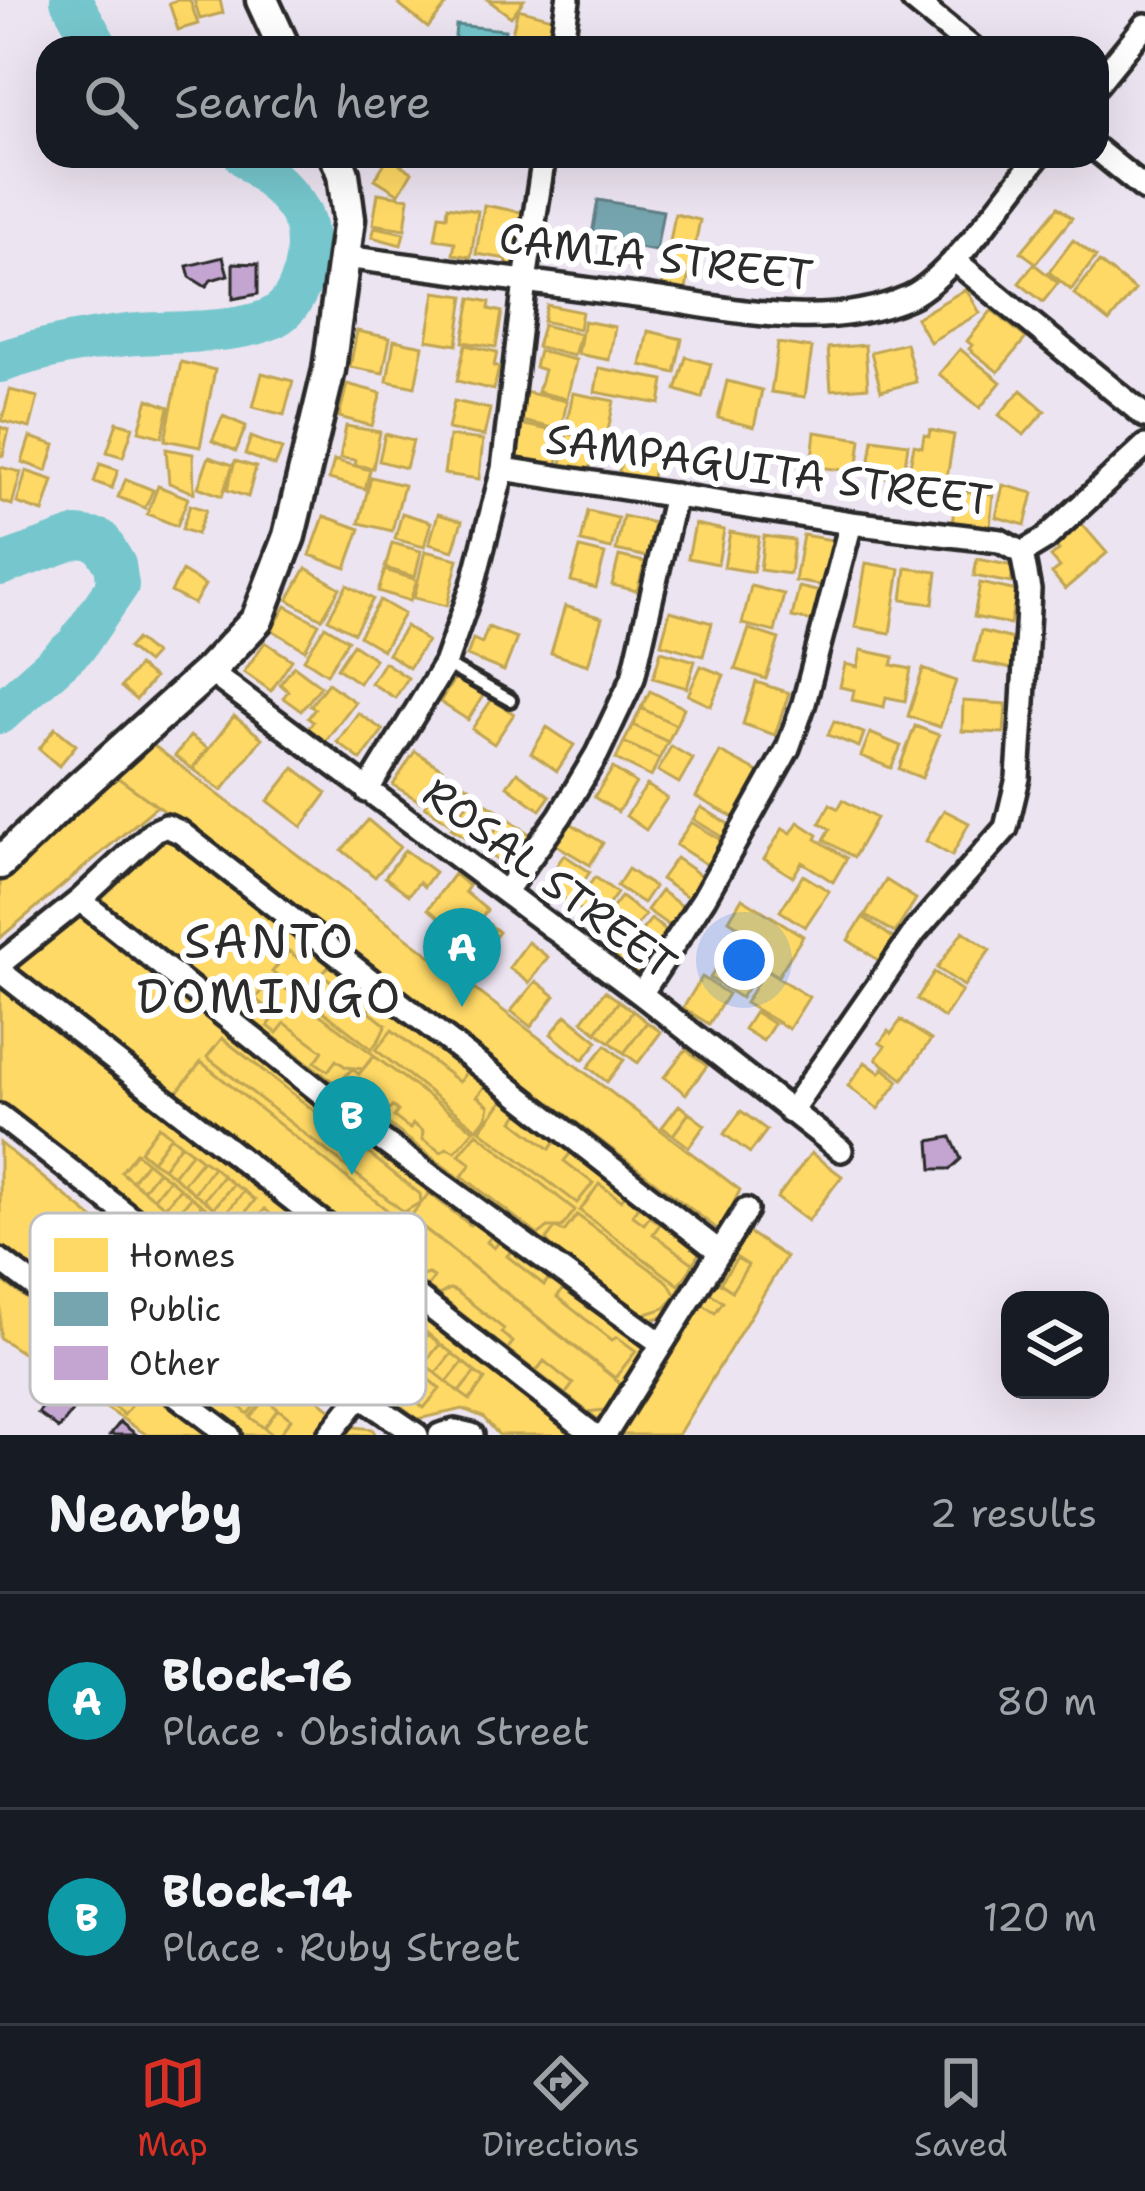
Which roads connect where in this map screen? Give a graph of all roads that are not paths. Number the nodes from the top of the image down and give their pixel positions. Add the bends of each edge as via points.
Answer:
1 (262, 0) edge
2 (568, 0) edge
3 (913, 0) edge
4 (1145, 25) edge
5 (278, 36) edge
6 (563, 36) edge
7 (957, 36) edge
8 (1109, 69) edge
9 (1109, 160) edge
10 (341, 168) edge
11 (542, 168) edge
12 (1029, 168) edge
13 (1145, 189) edge
14 (345, 257) junction
15 (954, 260) junction
16 (525, 281) junction
17 (1145, 416) edge
18 (1145, 446) edge
19 (502, 469) junction
20 (675, 496) junction
21 (851, 523) junction
22 (1022, 553) junction
23 (446, 664) junction
24 (209, 671) junction
25 (509, 700) dead end
26 (368, 791) junction
27 (0, 863) edge
28 (505, 892) junction
29 (80, 899) junction
30 (0, 968) edge
31 (641, 994) junction
32 (790, 1112) junction
33 (0, 1116) edge
34 (842, 1150) dead end
35 (746, 1210) dead end
36 (125, 1213) edge
37 (312, 1213) edge
38 (720, 1252) junction
39 (0, 1260) edge
40 (30, 1283) edge
41 (426, 1303) edge
42 (662, 1344) junction
43 (191, 1405) edge
44 (353, 1405) edge
45 (373, 1405) edge
46 (230, 1435) edge
47 (328, 1435) edge
48 (417, 1435) edge
49 (440, 1435) edge
50 (472, 1435) edge
51 (594, 1435) edge
52 (605, 1435) edge

1 - 5 street
2 - 6 street
3 - 7 street
4 - 8 street
9 - 13 street
10 - 14 street
11 - 16 street
12 - 15 street, CAMIA STREET
14 - 16 street, CAMIA STREET
14 - 24 street via 329,370 289,536 256,620
15 - 16 street, CAMIA STREET via 912,296 844,315 767,316
15 - 17 street
16 - 19 street
18 - 22 street
19 - 20 street, SAMPAGUITA STREET
19 - 23 street
20 - 21 street, SAMPAGUITA STREET
20 - 28 street via 633,678 597,754
21 - 22 street, SAMPAGUITA STREET via 1000,541
21 - 31 street via 788,748
22 - 32 street via 1029,590 1023,702 1006,828 915,932
23 - 25 lane
23 - 26 street
24 - 26 street, ROSAL STREET
24 - 27 street
26 - 28 street, ROSAL STREET
28 - 31 street, ROSAL STREET
29 - 30 street
29 - 38 street via 153,832 180,832
29 - 42 street via 369,1131
30 - 37 street
31 - 32 street, ROSAL STREET
32 - 34 street, ROSAL STREET
33 - 36 street
35 - 38 street
38 - 42 street
39 - 40 street
41 - 51 street
42 - 52 street
43 - 46 street
44 - 47 street
45 - 48 street
49 - 50 street

